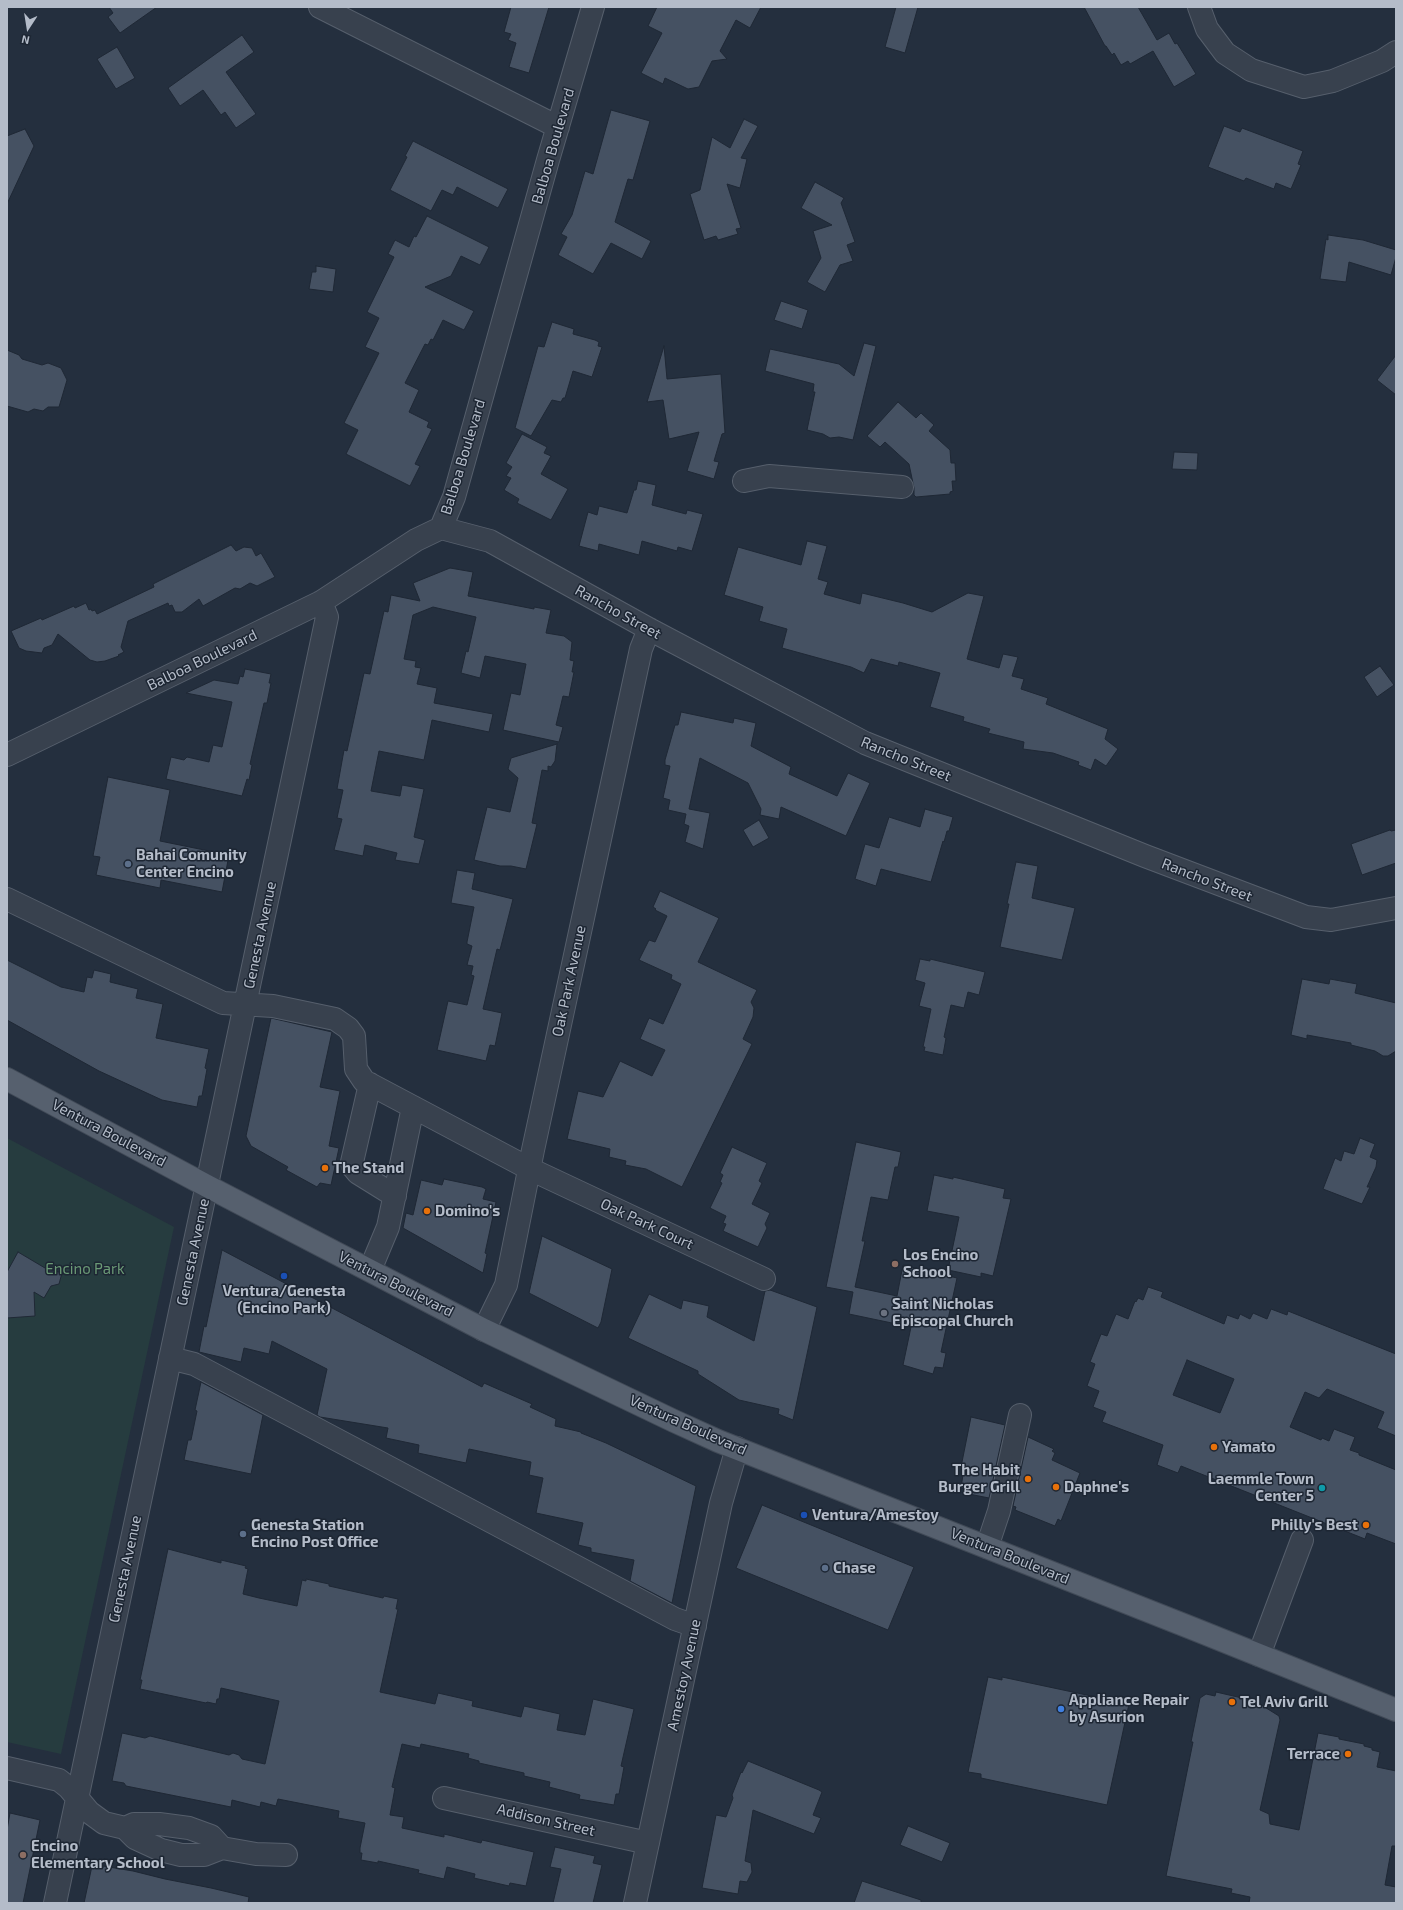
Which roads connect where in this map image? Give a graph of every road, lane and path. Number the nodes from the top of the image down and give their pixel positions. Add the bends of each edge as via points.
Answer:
1 (320, 7) edge
2 (593, 7) edge
3 (1199, 7) edge
4 (1396, 52) edge
5 (558, 127) junction
6 (744, 481) dead end
7 (902, 486) dead end
8 (441, 528) junction
9 (321, 602) junction
10 (649, 630) junction
11 (7, 755) edge
12 (7, 899) edge
13 (1396, 908) edge
14 (246, 1005) junction
15 (7, 1079) edge
16 (370, 1084) junction
17 (413, 1107) junction
18 (530, 1169) junction
19 (207, 1186) junction
20 (395, 1196) junction
21 (370, 1270) junction
22 (764, 1279) dead end
23 (484, 1330) junction
24 (170, 1358) junction
25 (1020, 1415) dead end
26 (737, 1448) junction
27 (1302, 1540) dead end
28 (987, 1547) junction
29 (695, 1626) junction
30 (1258, 1654) junction
31 (1396, 1710) edge
32 (7, 1768) edge
33 (77, 1798) junction
34 (444, 1798) dead end
35 (648, 1843) junction
36 (286, 1855) dead end
37 (55, 1903) edge
38 (635, 1903) edge

1 - 5 street
2 - 5 street, Balboa Boulevard
3 - 4 street via 1207,29 1225,54 1251,70 1304,88 1382,61
5 - 8 street, Balboa Boulevard via 454,497
6 - 7 street via 769,476
8 - 9 street, Balboa Boulevard via 416,540
8 - 10 street, Rancho Street via 490,541
9 - 11 street, Balboa Boulevard
9 - 14 street, Genesta Avenue via 327,617
10 - 13 street, Rancho Street via 865,743 1263,901 1306,917 1331,920
10 - 18 street, Oak Park Avenue via 641,649
12 - 14 street, Oak Park Court via 223,1003
14 - 16 street, Oak Park Court via 273,1006 336,1019 354,1036 356,1069 364,1081
14 - 19 street, Genesta Avenue
15 - 19 main road, Ventura Boulevard
16 - 17 street, Oak Park Court
16 - 20 street via 353,1167 358,1173
17 - 18 street, Oak Park Court
17 - 20 street
18 - 22 street, Oak Park Court
18 - 23 street, Oak Park Avenue via 506,1285
19 - 21 main road, Ventura Boulevard
19 - 24 street, Genesta Avenue
20 - 21 street via 388,1227
21 - 23 main road, Ventura Boulevard
23 - 26 main road, Ventura Boulevard via 674,1421
24 - 29 street via 194,1364 661,1612
24 - 33 street, Genesta Avenue
25 - 28 street via 999,1511
26 - 28 main road, Ventura Boulevard
26 - 29 street, Amestoy Avenue via 721,1503
27 - 30 street
28 - 30 main road, Ventura Boulevard
29 - 35 street, Amestoy Avenue
30 - 31 main road, Ventura Boulevard
32 - 33 street via 59,1780
33 - 36 street via 88,1812 104,1823 125,1828 135,1838 161,1850 182,1855 204,1855 222,1848 256,1854
33 - 37 street, Genesta Avenue
34 - 35 street, Addison Street
35 - 38 street, Amestoy Avenue

